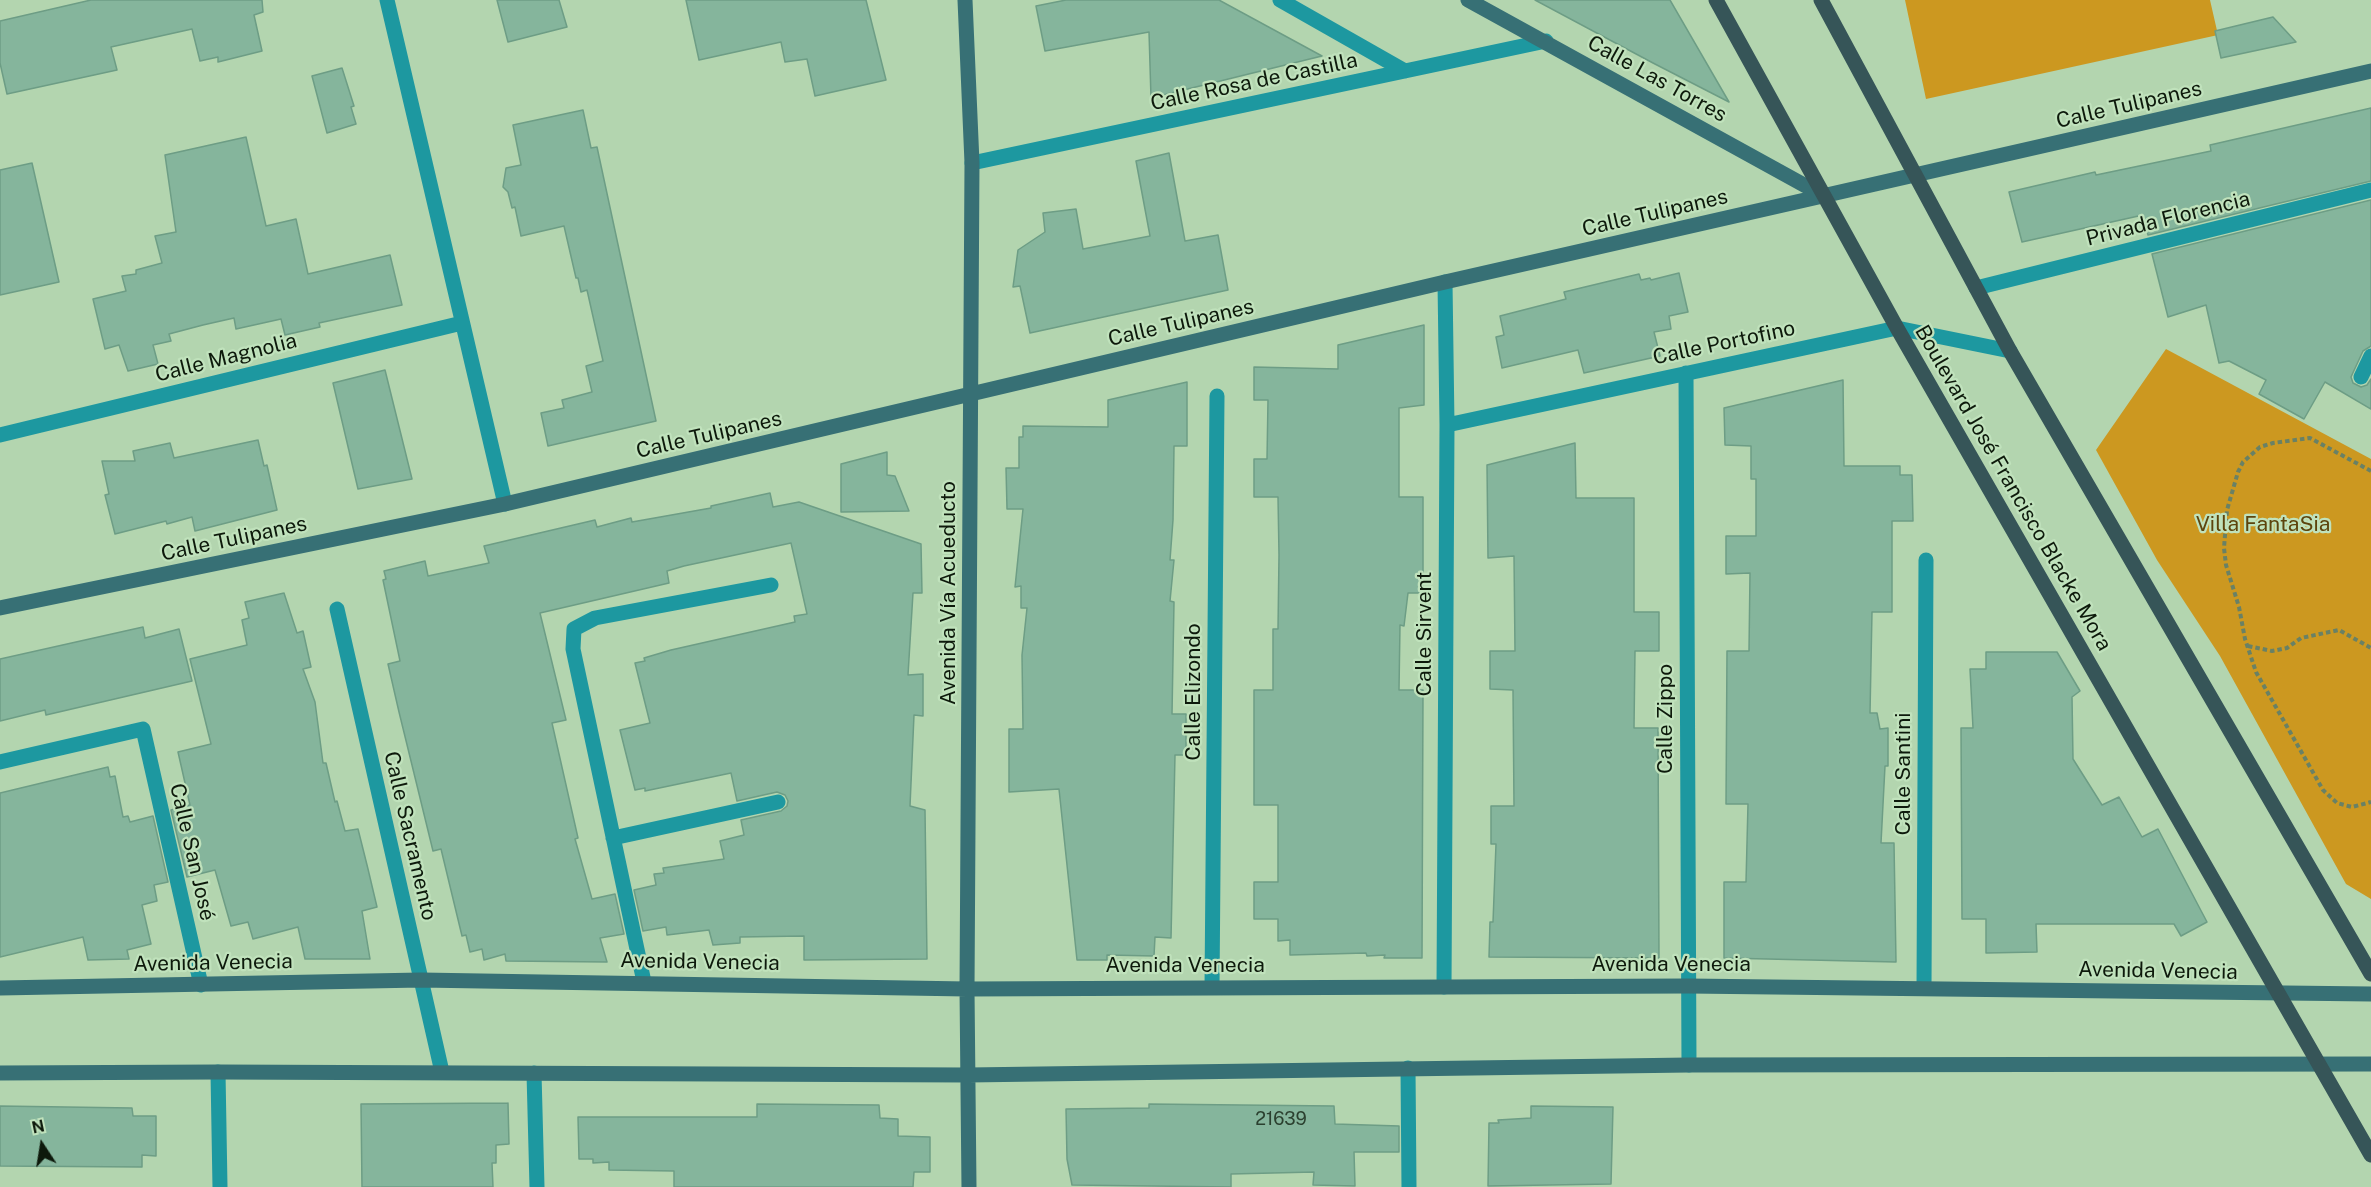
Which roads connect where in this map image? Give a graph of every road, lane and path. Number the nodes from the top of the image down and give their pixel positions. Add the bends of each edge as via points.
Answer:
1 (387, 0) edge
2 (965, 0) edge
3 (1280, 0) edge
4 (1468, 0) edge
5 (1716, 0) edge
6 (1821, 0) edge
7 (1545, 41) junction
8 (1405, 71) junction
9 (2371, 71) edge
10 (972, 164) junction
11 (1914, 175) junction
12 (2371, 190) edge
13 (1824, 196) junction
14 (1445, 282) junction
15 (1976, 288) junction
16 (462, 323) junction
17 (1897, 328) junction
18 (2010, 351) junction
19 (2371, 356) edge
20 (1686, 373) junction
21 (2361, 377) dead end
22 (971, 395) junction
23 (1217, 396) dead end
24 (1448, 425) junction
25 (0, 435) edge
26 (2371, 471) edge
27 (504, 504) junction
28 (1926, 560) dead end
29 (771, 585) dead end
30 (0, 608) edge
31 (338, 609) dead end
32 (2247, 646) junction
33 (2371, 648) edge
34 (0, 762) edge
35 (778, 802) dead end
36 (2371, 802) edge
37 (613, 838) junction
38 (2371, 974) edge
39 (421, 980) junction
40 (644, 982) junction
41 (201, 985) junction
42 (1688, 986) junction
43 (1212, 987) junction
44 (1444, 987) junction
45 (0, 988) edge
46 (1924, 988) junction
47 (967, 989) junction
48 (2280, 994) junction
49 (2371, 994) edge
50 (2371, 1064) edge
51 (1689, 1065) junction
52 (2320, 1065) junction
53 (1408, 1068) junction
54 (218, 1072) junction
55 (442, 1072) junction
56 (0, 1073) edge
57 (534, 1073) junction
58 (968, 1075) junction
59 (2371, 1155) edge
60 (220, 1187) edge
61 (537, 1187) edge
62 (969, 1187) edge
63 (1409, 1187) edge

1 - 16 street
2 - 10 main road, Avenida Vía Acueducto
3 - 8 street
4 - 7 main road, Calle Las Torres
5 - 13 main road, Boulevard José Francisco Blacke Mora
6 - 11 main road
7 - 8 street, Calle Rosa de Castilla
7 - 13 main road, Calle Las Torres
8 - 10 street, Calle Rosa de Castilla
9 - 11 main road, Calle Tulipanes
10 - 22 main road, Avenida Vía Acueducto
11 - 13 main road, Calle Tulipanes
11 - 15 main road
12 - 15 street, Privada Florencia
13 - 14 main road, Calle Tulipanes
13 - 17 main road, Boulevard José Francisco Blacke Mora
14 - 22 main road, Calle Tulipanes
14 - 24 street, Calle Sirvent
15 - 18 main road
16 - 25 street, Calle Magnolia
16 - 27 street
17 - 18 street, Calle Portofino
17 - 20 street, Calle Portofino
17 - 48 main road, Boulevard José Francisco Blacke Mora
18 - 38 main road
19 - 21 street
20 - 24 street, Calle Portofino
20 - 42 street, Calle Zippo
22 - 27 main road, Calle Tulipanes
22 - 47 main road, Avenida Vía Acueducto
23 - 43 street, Calle Elizondo
24 - 44 street, Calle Sirvent
26 - 32 path via 2310,438 2260,447 2243,462 2227,510 2224,548
27 - 30 main road, Calle Tulipanes
28 - 46 street, Calle Santini
29 - 37 street via 595,618 574,629 573,649
31 - 39 street, Calle Sacramento
32 - 33 path via 2272,651 2287,648 2301,638 2338,630
32 - 36 path via 2256,672 2323,790 2337,803 2352,807
34 - 41 street, Calle San José via 143,729
35 - 37 street
37 - 40 street
39 - 40 main road, Avenida Venecia
39 - 41 main road, Avenida Venecia
39 - 55 street, Calle Sacramento
40 - 47 main road, Avenida Venecia
41 - 45 main road, Avenida Venecia
42 - 44 main road, Avenida Venecia
42 - 46 main road, Avenida Venecia
42 - 51 street, Calle Zippo
43 - 44 main road, Avenida Venecia
43 - 47 main road, Avenida Venecia
46 - 48 main road, Avenida Venecia
47 - 58 main road, Avenida Vía Acueducto
48 - 49 main road, Avenida Venecia
48 - 52 main road, Boulevard José Francisco Blacke Mora
50 - 52 main road
51 - 52 main road
51 - 53 main road
52 - 59 main road, Boulevard José Francisco Blacke Mora
53 - 58 main road
53 - 63 street
54 - 55 main road
54 - 56 main road
54 - 60 street
55 - 57 main road
57 - 58 main road
57 - 61 street
58 - 62 main road, Avenida Vía Acueducto

